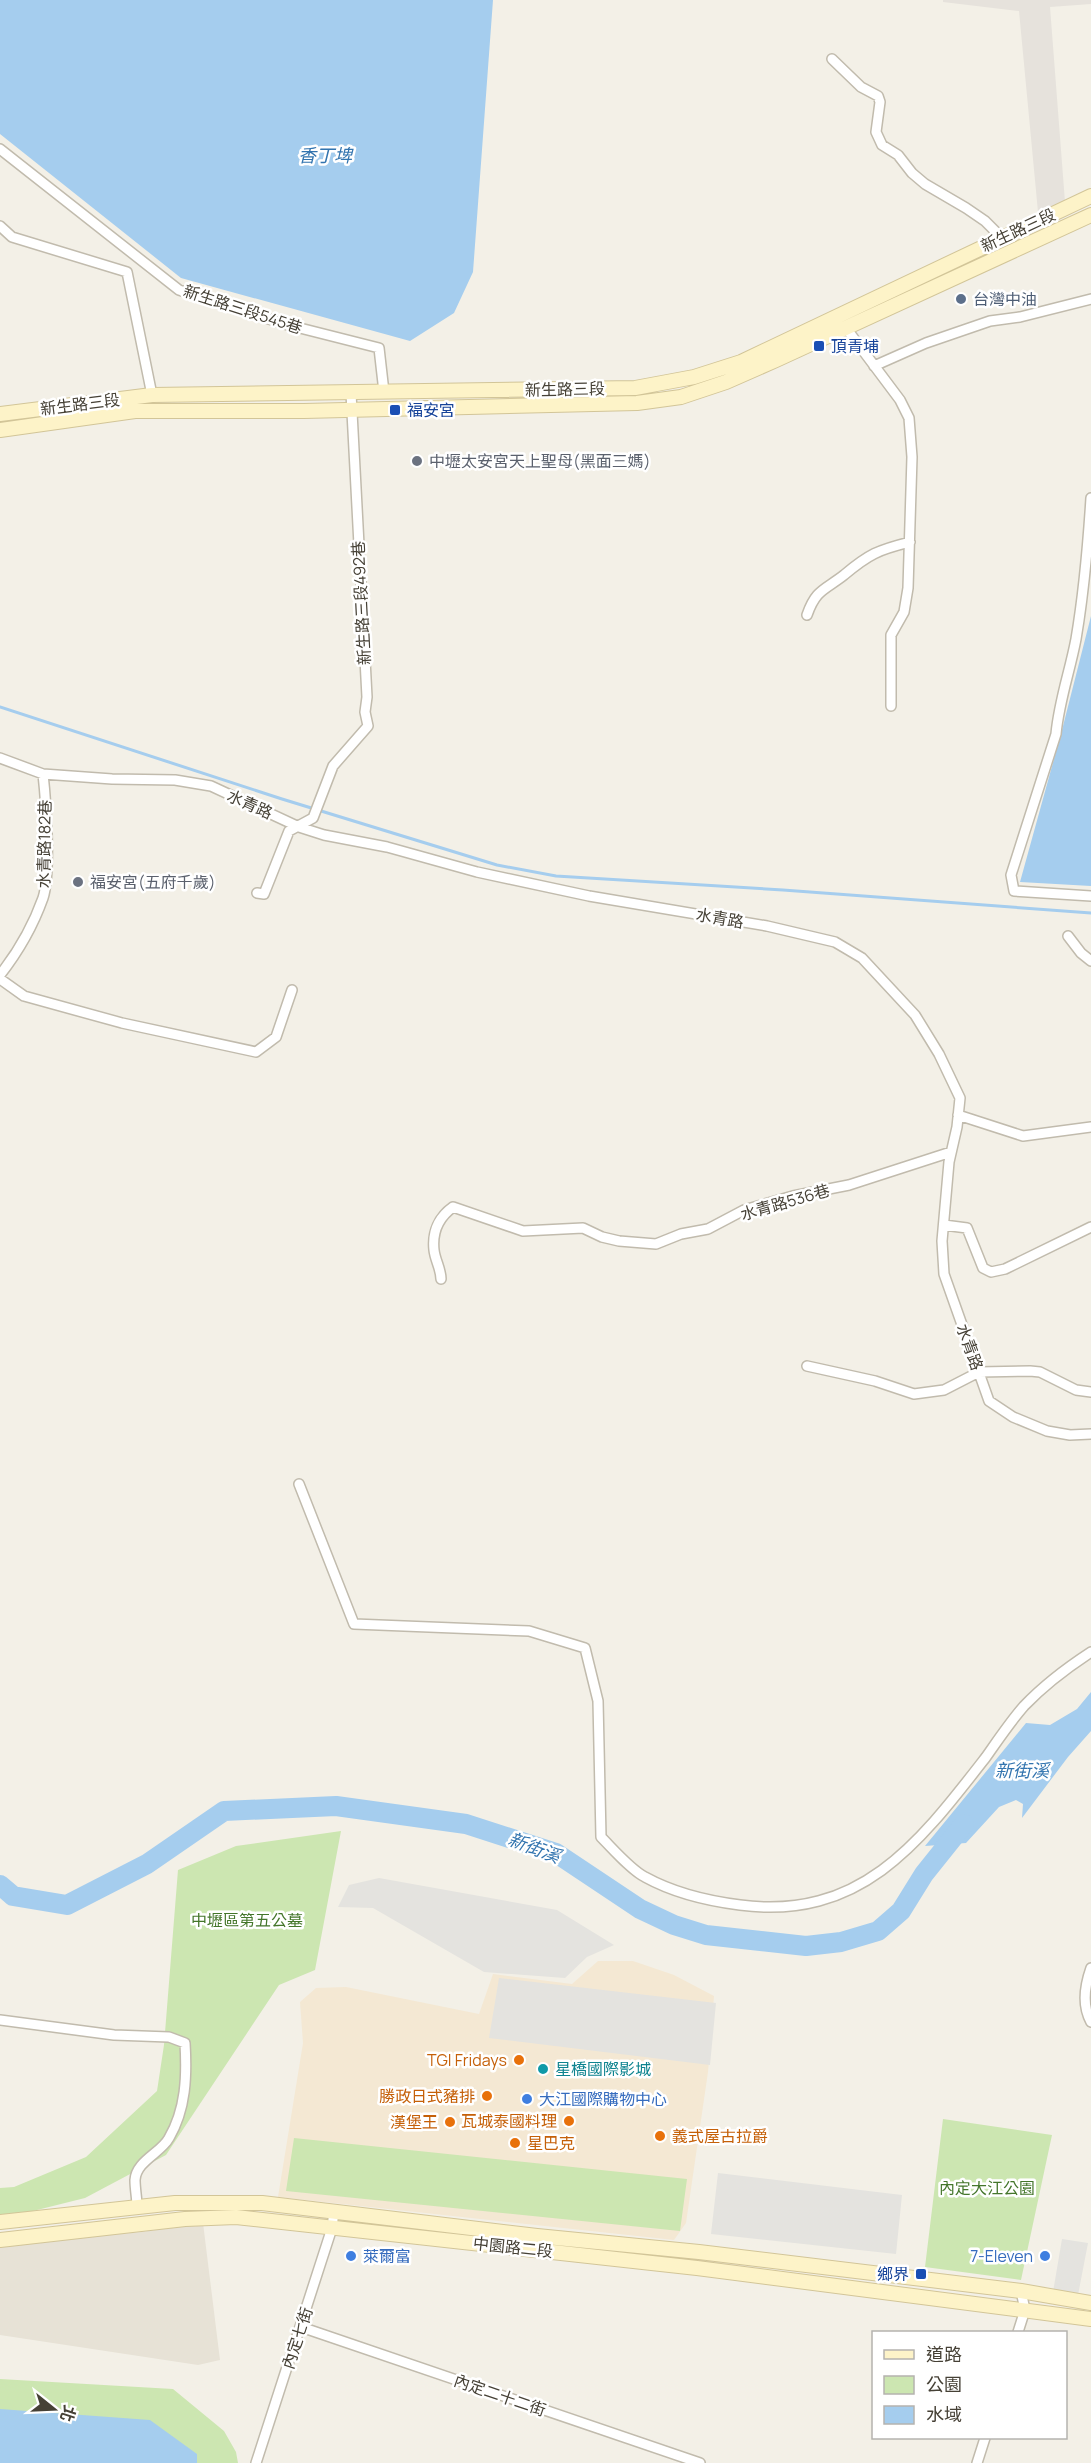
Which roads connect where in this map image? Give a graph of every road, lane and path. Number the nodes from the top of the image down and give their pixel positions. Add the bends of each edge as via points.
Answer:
1 (832, 59) dead end
2 (0, 149) edge
3 (1091, 196) edge
4 (1091, 215) edge
5 (0, 226) edge
6 (1002, 238) junction
7 (1091, 300) edge
8 (846, 328) junction
9 (874, 366) junction
10 (384, 392) junction
11 (351, 393) junction
12 (152, 395) junction
13 (350, 410) junction
14 (0, 414) edge
15 (0, 430) edge
16 (1091, 498) edge
17 (910, 542) junction
18 (807, 615) dead end
19 (891, 706) dead end
20 (0, 758) edge
21 (43, 774) junction
22 (299, 827) junction
23 (257, 893) dead end
24 (1091, 896) edge
25 (1068, 936) dead end
26 (1091, 961) edge
27 (0, 977) edge
28 (292, 990) dead end
29 (958, 1115) junction
30 (1091, 1127) edge
31 (951, 1152) junction
32 (944, 1225) junction
33 (1091, 1227) edge
34 (441, 1279) dead end
35 (807, 1366) dead end
36 (979, 1372) junction
37 (1091, 1392) edge
38 (1091, 1434) edge
39 (299, 1484) dead end
40 (1091, 1652) edge
41 (1091, 1968) edge
42 (0, 2020) edge
43 (1091, 2022) edge
44 (137, 2207) junction
45 (334, 2211) junction
46 (0, 2222) edge
47 (332, 2228) junction
48 (0, 2240) edge
49 (1021, 2291) junction
50 (1091, 2302) edge
51 (1025, 2310) junction
52 (1091, 2319) edge
53 (301, 2327) junction
54 (1018, 2331) edge
55 (985, 2439) edge
56 (256, 2463) edge
57 (700, 2463) edge
58 (977, 2463) edge

1 - 6 street via 861,87 878,96 876,132 882,145 898,155 925,184 985,221
2 - 10 street, 新生路三段545巷 via 179,290 288,325 379,348
3 - 6 main road, 新生路三段
4 - 8 main road, 新生路三段
5 - 12 street via 12,237 127,272
6 - 10 main road, 新生路三段 via 741,362 694,376 635,388
7 - 9 street via 990,321
8 - 9 street
8 - 13 main road, 新生路三段 via 726,382 681,397 636,402
9 - 17 street via 909,418
10 - 11 main road, 新生路三段
11 - 12 main road, 新生路三段
11 - 13 street, 新生路三段492巷
12 - 14 main road, 新生路三段
13 - 15 main road, 新生路三段 via 135,411
13 - 22 street, 新生路三段492巷 via 367,696 364,712 368,726 333,766 313,818
16 - 24 street via 1076,641 1056,734 1011,875 1014,891
17 - 18 street via 881,549 859,561 821,589
17 - 19 street via 904,612 891,635
20 - 21 street, 水青路
21 - 22 street, 水青路 via 175,780 210,786
21 - 27 street, 水青路182巷 via 47,854 44,897 17,953
22 - 23 street via 289,831 264,894
22 - 29 street, 水青路 via 477,872 835,942 862,958 915,1014 960,1098
25 - 26 street
27 - 28 street via 24,996 123,1023 256,1052 276,1037
29 - 30 street via 1023,1136
29 - 31 street, 水青路
31 - 32 street, 水青路
31 - 34 street, 水青路536巷 via 849,1185 744,1210 708,1229 656,1244 619,1241 583,1228 523,1231 453,1207 442,1214 434,1238
32 - 33 street via 967,1228 983,1268 991,1272 1005,1269
32 - 36 street, 水青路 via 944,1274
35 - 36 street via 914,1394 944,1390
36 - 37 street via 1040,1372 1076,1390
36 - 38 street, 水青路 via 989,1401 1013,1417 1047,1431
39 - 40 street via 354,1624 529,1631 585,1648 598,1701 602,1837 643,1877 707,1901 754,1907 797,1906 840,1895 885,1870 905,1853 964,1785 1024,1706
41 - 43 street via 1085,2010
42 - 44 street via 114,2035 169,2037 185,2043 185,2090 179,2116 165,2145 138,2168
44 - 45 main road, 中園路二段 via 235,2202
44 - 46 main road, 中園路二段
45 - 47 street, 內定七街
45 - 49 main road, 中園路二段
47 - 48 main road, 中園路二段 via 236,2217
47 - 51 main road, 中園路二段 via 708,2269
47 - 53 street, 內定七街
49 - 50 main road, 中園路二段
49 - 51 street
51 - 52 main road, 中園路二段
51 - 54 street
53 - 56 street, 內定七街
53 - 57 street, 內定二十二街
55 - 58 street

